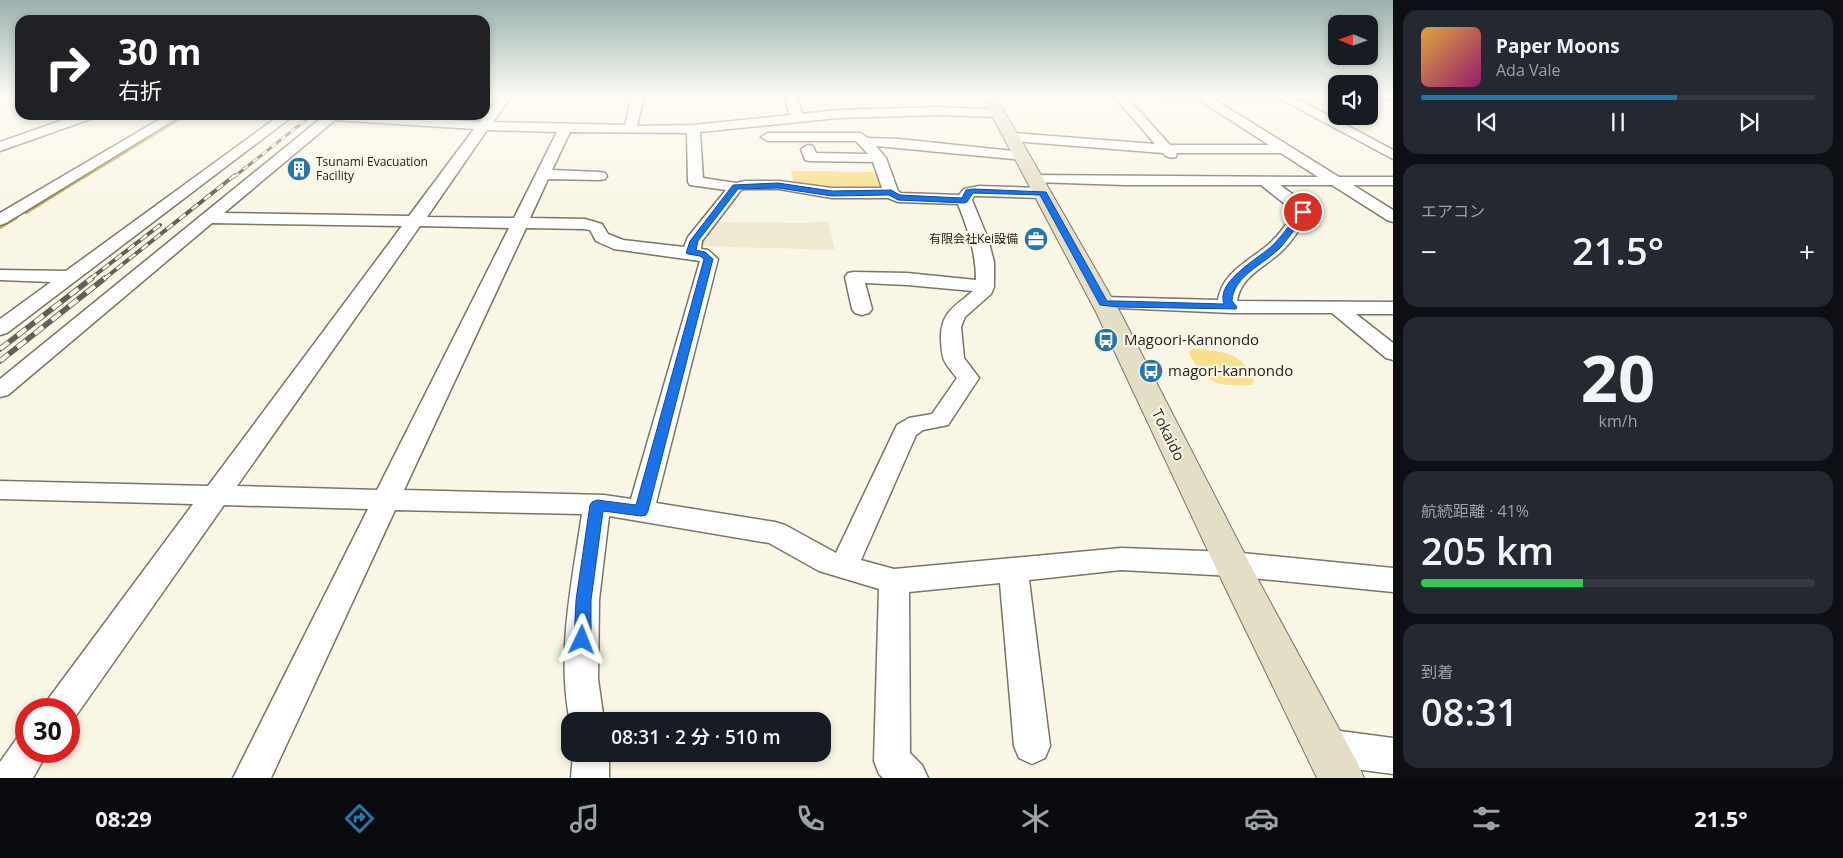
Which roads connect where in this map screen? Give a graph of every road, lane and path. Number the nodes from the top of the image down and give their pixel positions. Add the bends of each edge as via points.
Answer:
1 (44, 131) edge
2 (149, 131) edge
3 (266, 131) edge
4 (313, 131) edge
5 (480, 131) edge
6 (564, 131) edge
7 (694, 131) edge
8 (990, 131) edge
9 (1151, 131) edge
10 (1256, 131) edge
11 (1349, 131) edge
12 (768, 138) dead end
13 (864, 142) junction
14 (1016, 145) edge
15 (0, 147) edge
16 (808, 148) dead end
17 (1166, 149) junction
18 (1284, 149) junction
19 (1393, 155) edge
20 (880, 158) junction
21 (1186, 172) junction
22 (544, 174) junction
23 (600, 176) dead end
24 (1264, 181) junction
25 (1336, 181) junction
26 (1393, 181) edge
27 (736, 186) junction
28 (891, 193) junction
29 (964, 200) junction
30 (1393, 217) edge
31 (208, 218) junction
32 (0, 220) edge
33 (414, 221) junction
34 (520, 223) junction
35 (691, 253) junction
36 (0, 275) edge
37 (70, 277) junction
38 (985, 287) junction
39 (1103, 303) junction
40 (1232, 307) junction
41 (1337, 308) junction
42 (1393, 308) edge
43 (862, 309) dead end
44 (0, 329) edge
45 (1393, 354) edge
46 (0, 390) edge
47 (0, 490) edge
48 (216, 495) junction
49 (386, 500) junction
50 (597, 505) junction
51 (641, 511) junction
52 (1232, 564) junction
53 (843, 568) junction
54 (1013, 569) junction
55 (1393, 580) edge
56 (894, 581) junction
57 (69, 698) edge
58 (586, 712) edge
59 (1032, 746) dead end
60 (1325, 746) junction
61 (1393, 756) edge
62 (591, 762) edge
63 (21, 763) edge
64 (10, 778) edge
65 (252, 778) edge
66 (590, 778) edge
67 (909, 778) edge
68 (1341, 778) edge

1 - 15 street
2 - 32 street
3 - 37 street
4 - 31 street
5 - 33 street
6 - 22 street
7 - 27 street via 695,182
8 - 14 street
9 - 17 street
10 - 18 street
11 - 19 street
12 - 13 street via 860,137
13 - 14 street
13 - 20 street
14 - 17 street
14 - 21 street via 1124,181
14 - 29 street
14 - 39 main road, Tokaido
16 - 20 street via 810,157
17 - 18 street
17 - 21 street
18 - 25 street
20 - 28 street
21 - 24 street
22 - 23 street
22 - 34 street
24 - 25 street
24 - 40 street via 1303,212 1277,246 1232,283 1227,302
25 - 26 street
25 - 30 street
27 - 28 street via 778,185 832,193
27 - 35 street via 694,241
28 - 29 street via 898,197
29 - 38 street via 980,239 985,262
31 - 33 street
31 - 46 street
33 - 34 street
33 - 48 street
34 - 35 street via 585,224 596,227 602,237 620,245
34 - 49 street
35 - 51 street via 702,254 709,259
36 - 37 street
37 - 44 street
38 - 43 street via 854,276
38 - 53 street via 982,294 958,313 951,327 953,359 968,378 940,420 910,426 906,430
39 - 40 street
39 - 52 main road, Tokaido
40 - 41 street
41 - 42 street
41 - 45 street
47 - 48 street
48 - 49 street
48 - 57 street
49 - 50 street
49 - 65 street
50 - 51 street
50 - 58 street via 584,600 581,680
51 - 53 street via 775,533 816,557
52 - 54 street via 1121,559
52 - 55 street
52 - 60 main road, Tokaido
53 - 56 street
54 - 56 street
54 - 59 street
56 - 67 street via 892,762
60 - 61 street
60 - 68 main road, Tokaido
62 - 66 street
63 - 64 street

